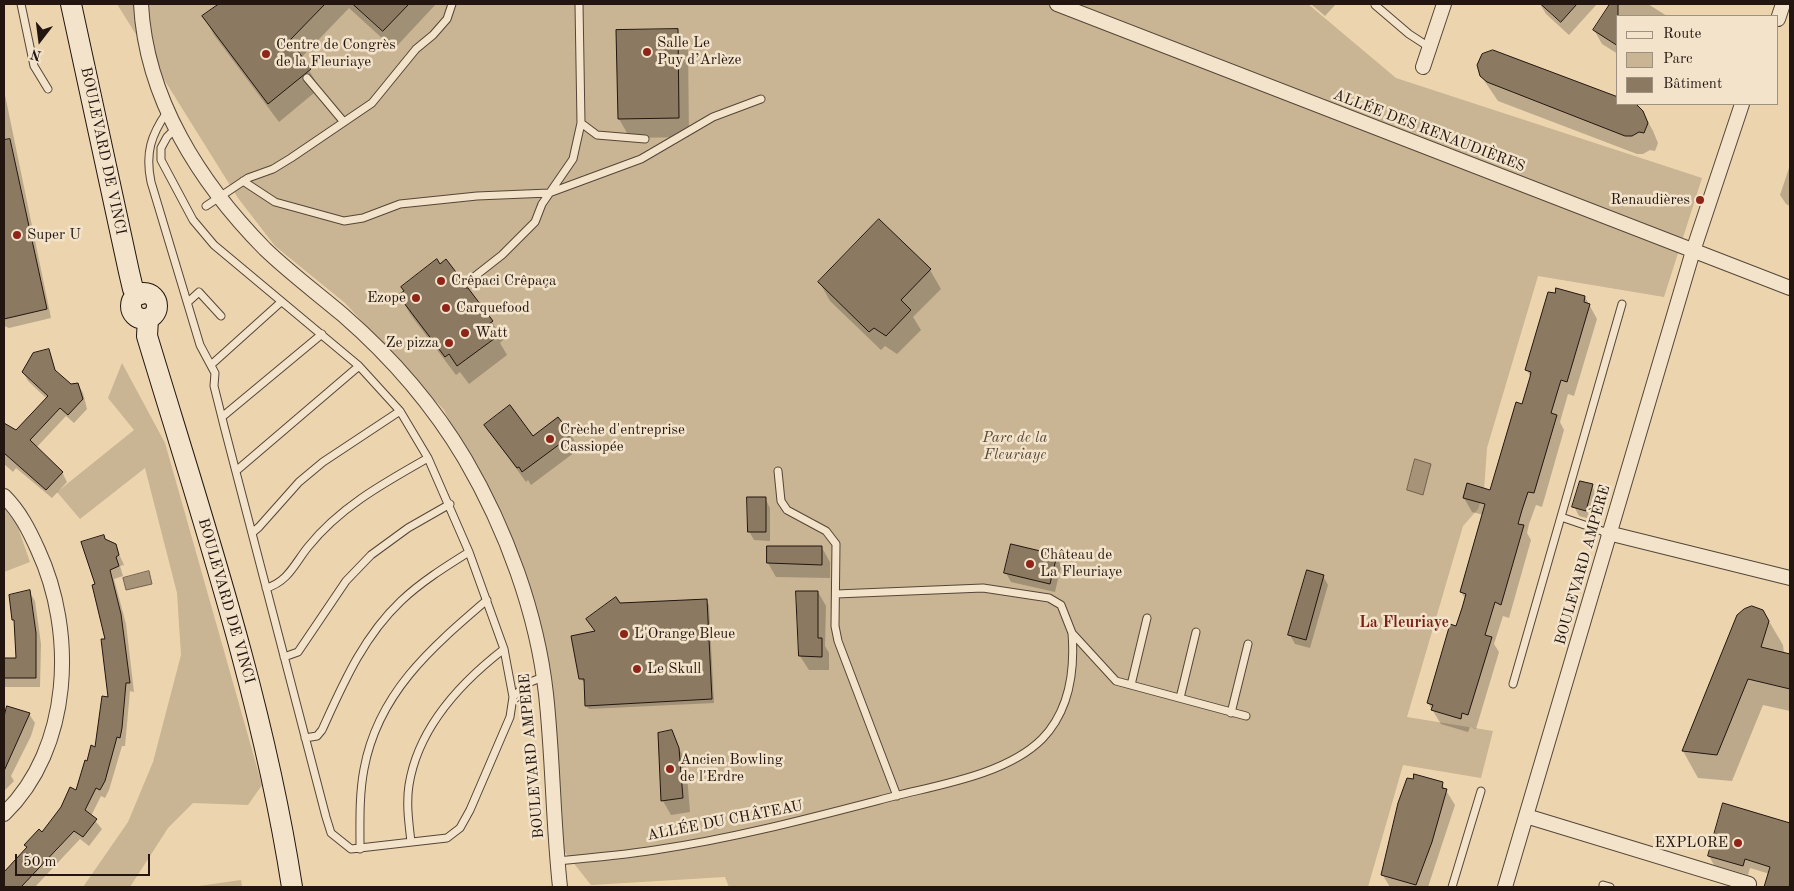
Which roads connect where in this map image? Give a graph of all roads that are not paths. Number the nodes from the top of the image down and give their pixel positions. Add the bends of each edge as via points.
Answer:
1 (21, 4) edge
2 (71, 4) edge
3 (141, 4) edge
4 (452, 4) edge
5 (580, 4) edge
6 (1057, 4) edge
7 (1444, 4) edge
8 (1783, 4) edge
9 (1375, 5) dead end
10 (1779, 16) edge
11 (1430, 48) junction
12 (1423, 67) dead end
13 (307, 78) dead end
14 (48, 89) dead end
15 (761, 98) dead end
16 (1742, 105) edge
17 (167, 112) junction
18 (343, 121) junction
19 (581, 123) junction
20 (175, 129) junction
21 (645, 139) dead end
22 (243, 181) junction
23 (549, 193) junction
24 (220, 196) junction
25 (206, 206) dead end
26 (1692, 251) junction
27 (465, 284) dead end
28 (1790, 288) edge
29 (188, 302) junction
30 (281, 302) junction
31 (1622, 304) dead end
32 (221, 316) dead end
33 (322, 334) junction
34 (212, 364) junction
35 (359, 366) junction
36 (400, 411) junction
37 (222, 417) junction
38 (428, 458) junction
39 (236, 471) junction
40 (778, 471) dead end
41 (4, 496) edge
42 (450, 504) junction
43 (1561, 517) junction
44 (252, 533) junction
45 (1608, 533) junction
46 (469, 552) junction
47 (1790, 578) edge
48 (266, 588) junction
49 (836, 594) junction
50 (486, 600) junction
51 (1147, 618) dead end
52 (1196, 632) dead end
53 (1072, 633) junction
54 (1248, 644) dead end
55 (504, 649) junction
56 (284, 657) junction
57 (544, 677) junction
58 (1513, 684) dead end
59 (1131, 685) junction
60 (513, 697) junction
61 (1180, 698) junction
62 (1231, 713) junction
63 (1246, 716) dead end
64 (305, 738) junction
65 (1480, 792) dead end
66 (897, 796) junction
67 (4, 814) edge
68 (1526, 816) junction
69 (411, 842) junction
70 (360, 849) junction
71 (557, 861) junction
72 (1749, 884) dead end
73 (292, 887) edge
74 (560, 887) edge
75 (1452, 887) edge
76 (1505, 887) edge
77 (1602, 887) edge
78 (1610, 887) edge

1 - 14 lane via 34,66
2 - 73 main road, BOULEVARD DE VINCI via 129,272 134,289 156,301 157,309 148,319 147,336 253,692 283,827
3 - 17 street, BOULEVARD AMPÈRE via 148,49
4 - 18 lane via 444,23 416,49 372,103
5 - 19 lane
6 - 26 street, ALLÉE DES RENAUDIÈRES
7 - 11 street
8 - 10 street
9 - 11 lane
11 - 12 street
13 - 18 lane
15 - 23 lane via 713,117 641,158
16 - 26 street, BOULEVARD AMPÈRE
17 - 20 street, BOULEVARD AMPÈRE
17 - 29 lane via 153,134 147,164
18 - 22 lane via 273,169
19 - 21 lane via 597,135
19 - 23 lane via 573,159
20 - 24 street, BOULEVARD AMPÈRE
20 - 30 lane via 162,148 161,160 193,220 214,245
22 - 23 lane via 275,202 344,222 400,204 459,197
22 - 24 lane
23 - 27 lane via 535,222 502,255
24 - 25 lane
24 - 57 street, BOULEVARD AMPÈRE via 265,248 378,349 443,424 478,482 501,533 530,613
26 - 28 street, ALLÉE DES RENAUDIÈRES
26 - 45 street, BOULEVARD AMPÈRE
29 - 32 lane via 200,292
29 - 34 lane via 200,345
30 - 33 lane
30 - 34 lane
31 - 43 lane
33 - 35 lane
33 - 37 lane
34 - 37 lane
35 - 36 lane
35 - 39 lane
36 - 38 lane
36 - 44 lane via 323,462 299,482
37 - 39 lane
38 - 42 lane
38 - 48 lane via 355,502 322,530 282,582
39 - 44 lane
40 - 49 lane via 781,501 787,510 826,531 836,544
41 - 67 street via 23,518 44,562 63,644 60,694 52,732 35,772
42 - 46 lane
42 - 56 lane via 408,528 364,562 346,581 298,652
43 - 45 lane
43 - 58 lane
44 - 48 lane
45 - 47 street
45 - 68 street, BOULEVARD AMPÈRE
46 - 50 lane
46 - 64 lane via 418,586 384,620 352,665 322,730 317,736
48 - 56 lane
49 - 53 lane, ALLÉE DU CHÂTEAU via 983,588 1048,598 1061,605
49 - 66 lane via 838,641
50 - 55 lane
50 - 70 lane via 408,674 377,726 364,770
51 - 59 lane
52 - 61 lane
53 - 59 lane, ALLÉE DU CHÂTEAU via 1116,681
53 - 66 lane, ALLÉE DU CHÂTEAU via 1073,660 1068,694 1054,724 1042,738 1029,750 970,777
54 - 62 lane
55 - 60 lane
55 - 69 lane via 453,695 417,754 408,795
56 - 64 lane
57 - 60 lane via 528,683
57 - 71 street, BOULEVARD AMPÈRE
59 - 61 lane, ALLÉE DU CHÂTEAU
60 - 69 lane via 510,717 460,828 447,838
61 - 62 lane, ALLÉE DU CHÂTEAU
62 - 63 lane, ALLÉE DU CHÂTEAU
64 - 70 lane via 332,833 344,845
65 - 75 lane
66 - 71 lane, ALLÉE DU CHÂTEAU via 714,840
68 - 72 street
68 - 76 street, BOULEVARD AMPÈRE
69 - 70 lane
71 - 74 street, BOULEVARD AMPÈRE
77 - 78 lane

